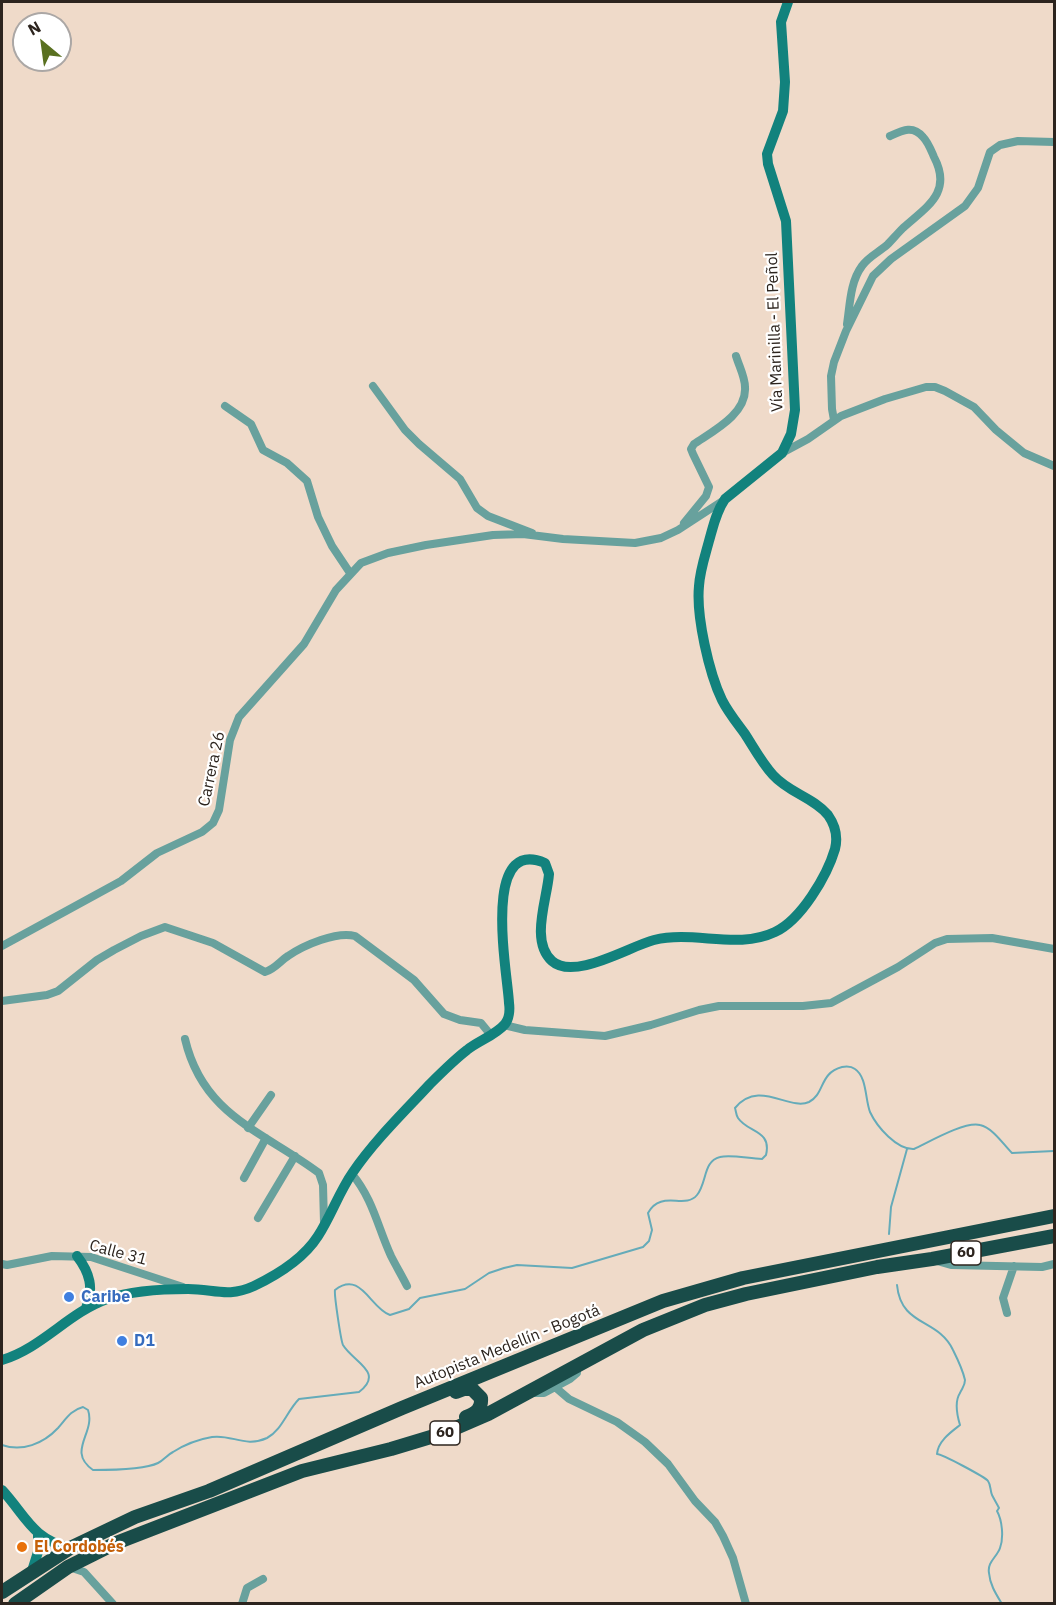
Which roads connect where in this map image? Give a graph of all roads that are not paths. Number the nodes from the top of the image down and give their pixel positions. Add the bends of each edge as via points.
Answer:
1 (788, 2) edge
2 (890, 136) dead end
3 (1054, 141) edge
4 (846, 331) junction
5 (736, 356) dead end
6 (373, 386) dead end
7 (225, 406) dead end
8 (834, 420) junction
9 (782, 453) junction
10 (1054, 466) edge
11 (724, 499) junction
12 (678, 530) junction
13 (542, 536) junction
14 (350, 573) junction
15 (2, 946) edge
16 (1054, 949) edge
17 (2, 1001) edge
18 (504, 1025) junction
19 (490, 1034) junction
20 (185, 1039) dead end
21 (271, 1095) dead end
22 (248, 1128) junction
23 (266, 1138) junction
24 (295, 1156) junction
25 (352, 1174) junction
26 (244, 1178) dead end
27 (1054, 1216) edge
28 (258, 1218) dead end
29 (324, 1226) junction
30 (1054, 1236) edge
31 (77, 1256) junction
32 (933, 1259) junction
33 (1054, 1264) edge
34 (3, 1265) edge
35 (1014, 1266) junction
36 (407, 1286) dead end
37 (189, 1289) junction
38 (86, 1308) junction
39 (1007, 1313) dead end
40 (2, 1360) edge
41 (577, 1366) junction
42 (555, 1387) junction
43 (529, 1392) junction
44 (402, 1408) junction
45 (391, 1449) junction
46 (2, 1490) edge
47 (38, 1534) junction
48 (70, 1548) junction
49 (68, 1567) junction
50 (32, 1570) junction
51 (263, 1579) dead end
52 (2, 1592) edge
53 (15, 1604) edge
54 (113, 1604) edge
55 (242, 1604) edge
56 (746, 1604) edge

1 - 9 main road, Vía Marinilla - El Peñol via 781,22 783,111 767,154 786,221 795,397 791,434
2 - 4 street via 911,129 925,138 938,164 940,186 930,205 857,273
3 - 4 street via 1018,141 990,152 978,189 965,206 873,276
4 - 8 street via 831,376
5 - 12 street via 746,387 744,401 731,418 691,449 709,488
6 - 13 street via 418,444 460,479 477,508
7 - 14 street via 251,424 263,450 287,463 307,481 318,517
8 - 9 street
8 - 10 street via 885,399 935,387 974,407 1024,453
9 - 11 main road
11 - 12 street
11 - 18 main road via 698,587 700,618 712,673 723,702 772,775 827,814 836,837 834,851 805,905 791,923 777,932 745,940 665,938 571,967 552,961 542,940 540,929 549,874 545,863 530,859 521,862 510,871 503,902 502,951 509,1002
12 - 13 street via 635,543
13 - 14 street via 494,535 426,545 388,553 361,563
14 - 15 street, Carrera 26 via 304,644 239,717 230,740 219,810 213,823 157,853 121,881
16 - 18 street via 992,938 947,939 831,1003 719,1006 605,1036
17 - 19 street via 58,991 97,960 159,928 169,927 213,943 265,972 296,952 347,934 414,980 444,1014 482,1023
18 - 19 main road
19 - 25 main road via 448,1066
20 - 22 street via 202,1082
21 - 22 street
22 - 23 street
23 - 24 street
23 - 26 street
24 - 28 street
24 - 29 street via 322,1178
25 - 29 main road
25 - 36 street via 371,1201 391,1256
27 - 44 highway, Autopista Medellín - Bogotá / 60 via 704,1288 633,1312
29 - 37 main road via 302,1255 254,1286 231,1293
30 - 32 highway, 60
31 - 34 street, Calle 31 via 35,1258
31 - 37 street, Calle 31 via 102,1260
31 - 38 main road via 91,1287
32 - 35 street via 951,1265
32 - 41 highway, 60 via 877,1267 705,1305 643,1330
33 - 35 street
35 - 39 street via 1003,1298
37 - 38 main road via 121,1295
38 - 40 main road via 41,1342
41 - 42 street via 574,1377
41 - 43 highway, 60
42 - 43 street via 540,1395
42 - 56 street via 568,1399 617,1422 668,1464 723,1536
43 - 45 highway, 60 via 444,1433
44 - 45 highway via 417,1409 464,1389 472,1389 481,1398 476,1412 402,1438
44 - 48 highway, Autopista Medellín - Bogotá / 60 via 209,1491 135,1517
45 - 49 highway, 60 via 272,1482 116,1543
46 - 47 main road
47 - 48 main road via 53,1544
47 - 50 main road
48 - 50 highway, Autopista Medellín - Bogotá / 60
49 - 53 highway, 60
49 - 54 street via 84,1572
50 - 52 highway, Autopista Medellín - Bogotá / 60
51 - 55 street via 247,1588

